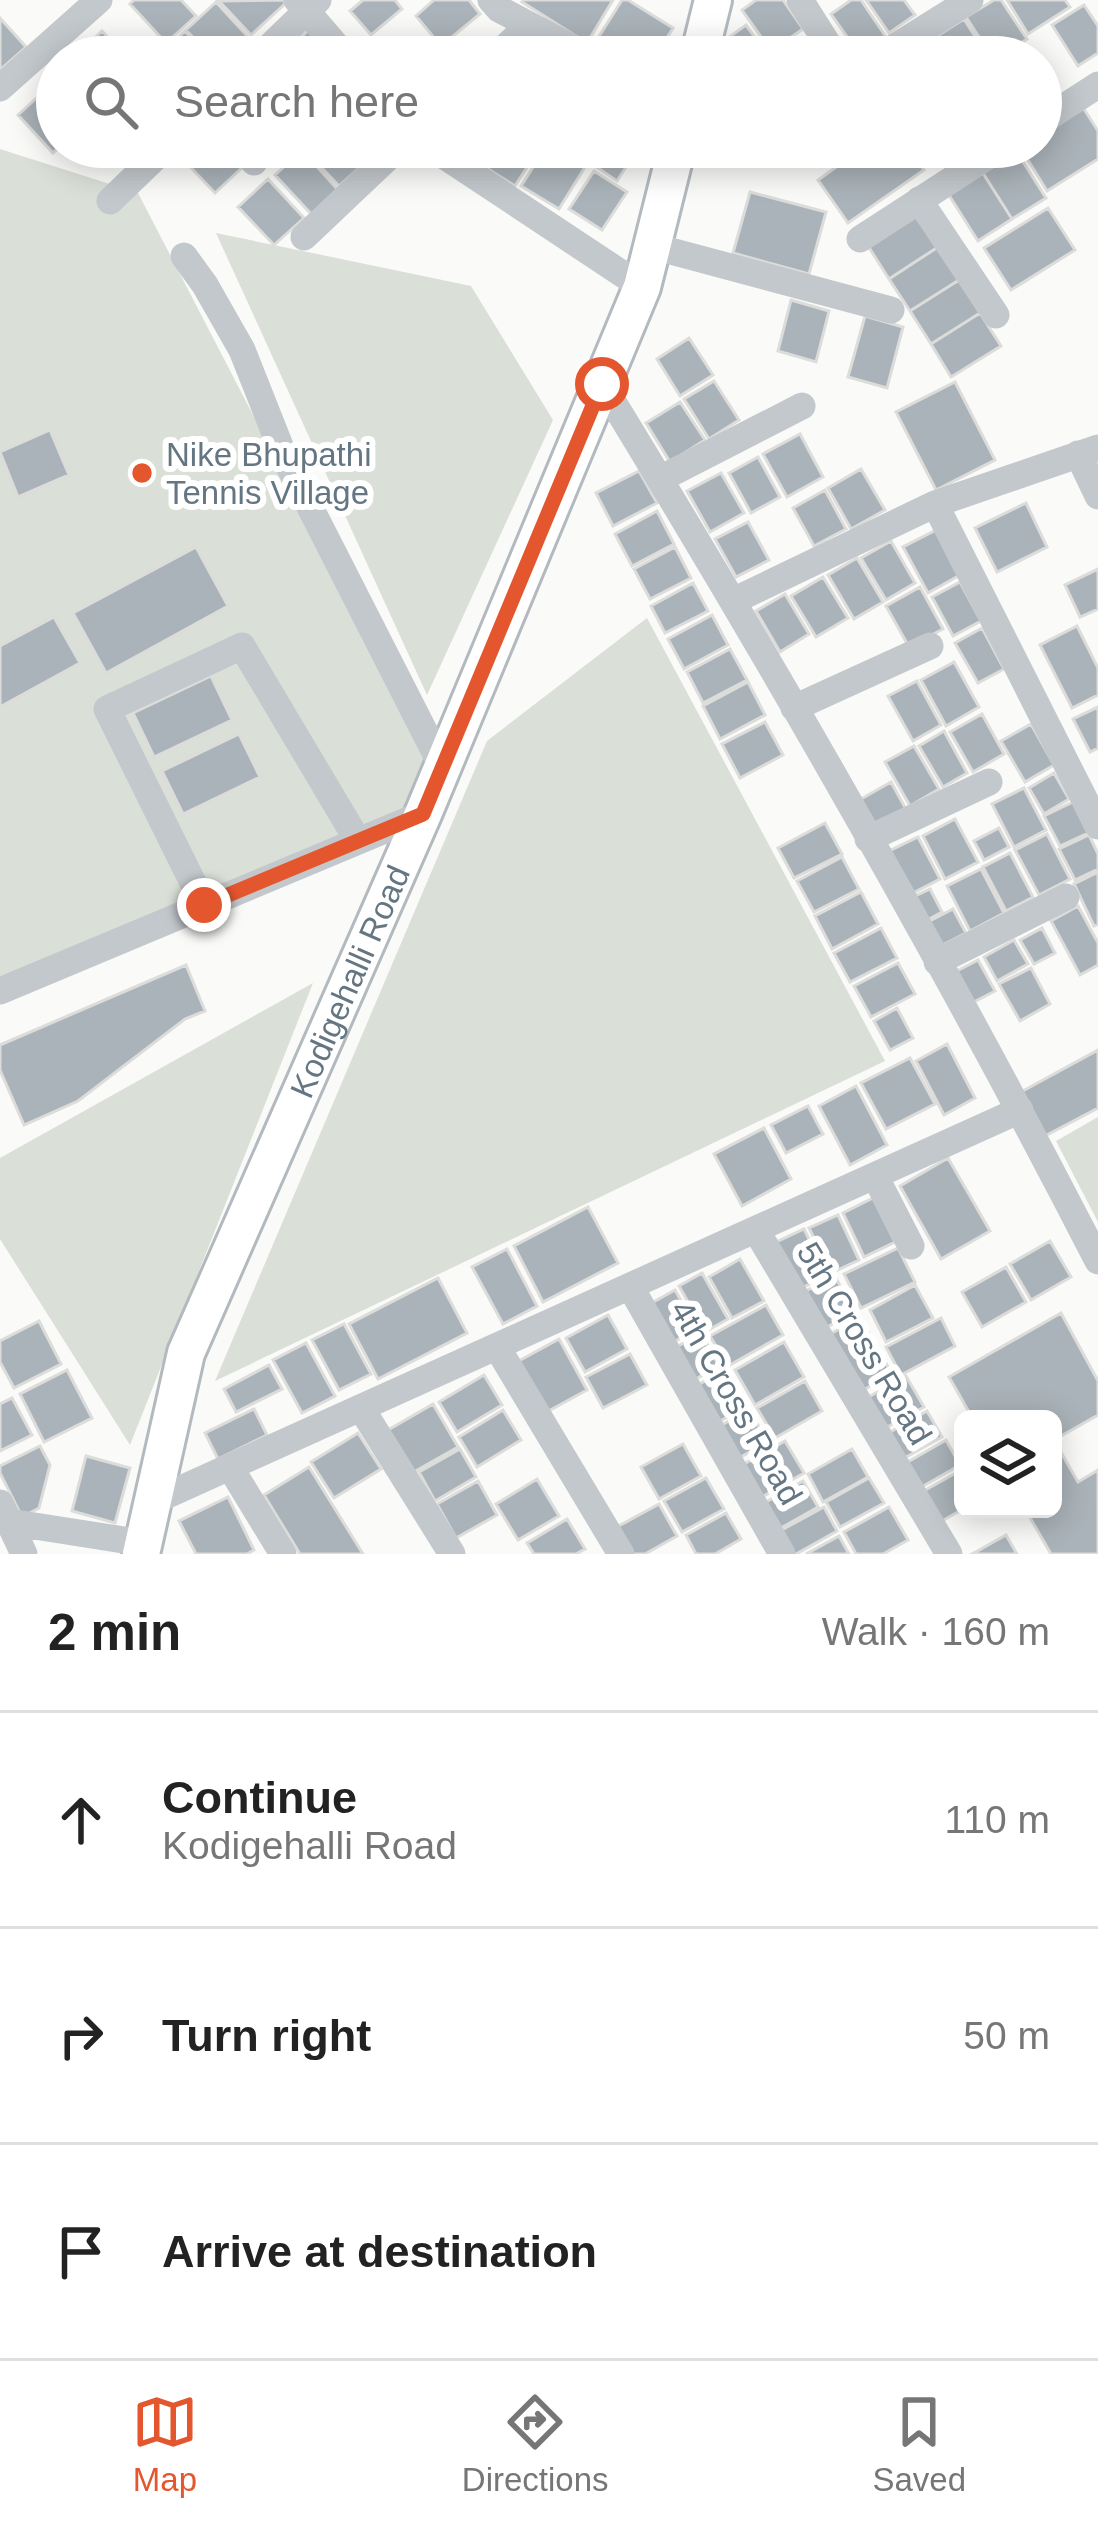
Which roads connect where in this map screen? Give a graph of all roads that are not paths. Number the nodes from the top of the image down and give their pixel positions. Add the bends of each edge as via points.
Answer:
1 (491, 0) edge
2 (713, 0) edge
3 (800, 0) edge
4 (970, 0) edge
5 (85, 4) edge
6 (307, 4) edge
7 (529, 25) junction
8 (53, 36) edge
9 (278, 36) edge
10 (331, 36) edge
11 (517, 36) edge
12 (550, 36) edge
13 (704, 36) edge
14 (823, 36) edge
15 (913, 36) edge
16 (36, 52) edge
17 (0, 88) edge
18 (1095, 94) edge
19 (1062, 111) edge
20 (144, 168) edge
21 (377, 168) edge
22 (462, 168) edge
23 (671, 168) edge
24 (969, 168) edge
25 (919, 200) junction
26 (110, 201) dead end
27 (304, 237) dead end
28 (860, 239) dead end
29 (652, 246) junction
30 (184, 256) dead end
31 (642, 287) junction
32 (891, 310) dead end
33 (996, 315) dead end
34 (602, 384) junction
35 (802, 406) dead end
36 (1088, 451) edge
37 (660, 479) junction
38 (1098, 496) edge
39 (935, 504) junction
40 (734, 601) junction
41 (930, 646) dead end
42 (794, 708) junction
43 (442, 768) junction
44 (988, 782) dead end
45 (423, 814) junction
46 (1098, 826) edge
47 (868, 839) junction
48 (358, 841) junction
49 (1066, 897) dead end
50 (204, 905) junction
51 (937, 962) junction
52 (0, 991) edge
53 (1020, 1110) junction
54 (875, 1176) junction
55 (756, 1230) junction
56 (911, 1246) dead end
57 (1098, 1261) edge
58 (630, 1286) junction
59 (497, 1347) junction
60 (361, 1408) junction
61 (230, 1467) junction
62 (152, 1502) junction
63 (4, 1513) edge
64 (142, 1549) edge
65 (24, 1554) edge
66 (284, 1554) edge
67 (452, 1554) edge
68 (621, 1554) edge
69 (782, 1554) edge
70 (949, 1554) edge

1 - 7 street
2 - 13 main road
3 - 14 street
4 - 15 street
5 - 8 street
6 - 9 street
6 - 10 street
7 - 11 street
7 - 12 street
16 - 17 street
18 - 19 street
20 - 26 street
21 - 27 street
22 - 31 street
23 - 29 main road, Kodigehalli Road
24 - 25 street
25 - 28 street
25 - 33 street
29 - 31 main road, Kodigehalli Road
29 - 32 street
30 - 43 street via 242,350 284,456
31 - 34 main road, Kodigehalli Road
34 - 37 street
34 - 43 main road, Kodigehalli Road
35 - 37 street
36 - 38 street
36 - 39 street
37 - 40 street
39 - 40 street
39 - 46 street
40 - 42 street
41 - 42 street
42 - 47 street
43 - 45 main road, Kodigehalli Road
44 - 47 street
45 - 48 street
45 - 62 main road, Kodigehalli Road via 186,1354
47 - 51 street
48 - 50 street
48 - 50 street via 242,646 107,709
49 - 51 street
50 - 52 street
51 - 53 street
53 - 54 street
53 - 57 street
54 - 55 street
54 - 56 street
55 - 58 street
55 - 70 street, 5th Cross Road
58 - 59 street
58 - 69 street, 4th Cross Road
59 - 60 street
59 - 68 street
60 - 61 street
60 - 67 street
61 - 62 street
61 - 66 street
62 - 64 main road, Kodigehalli Road
63 - 64 street
63 - 65 street

